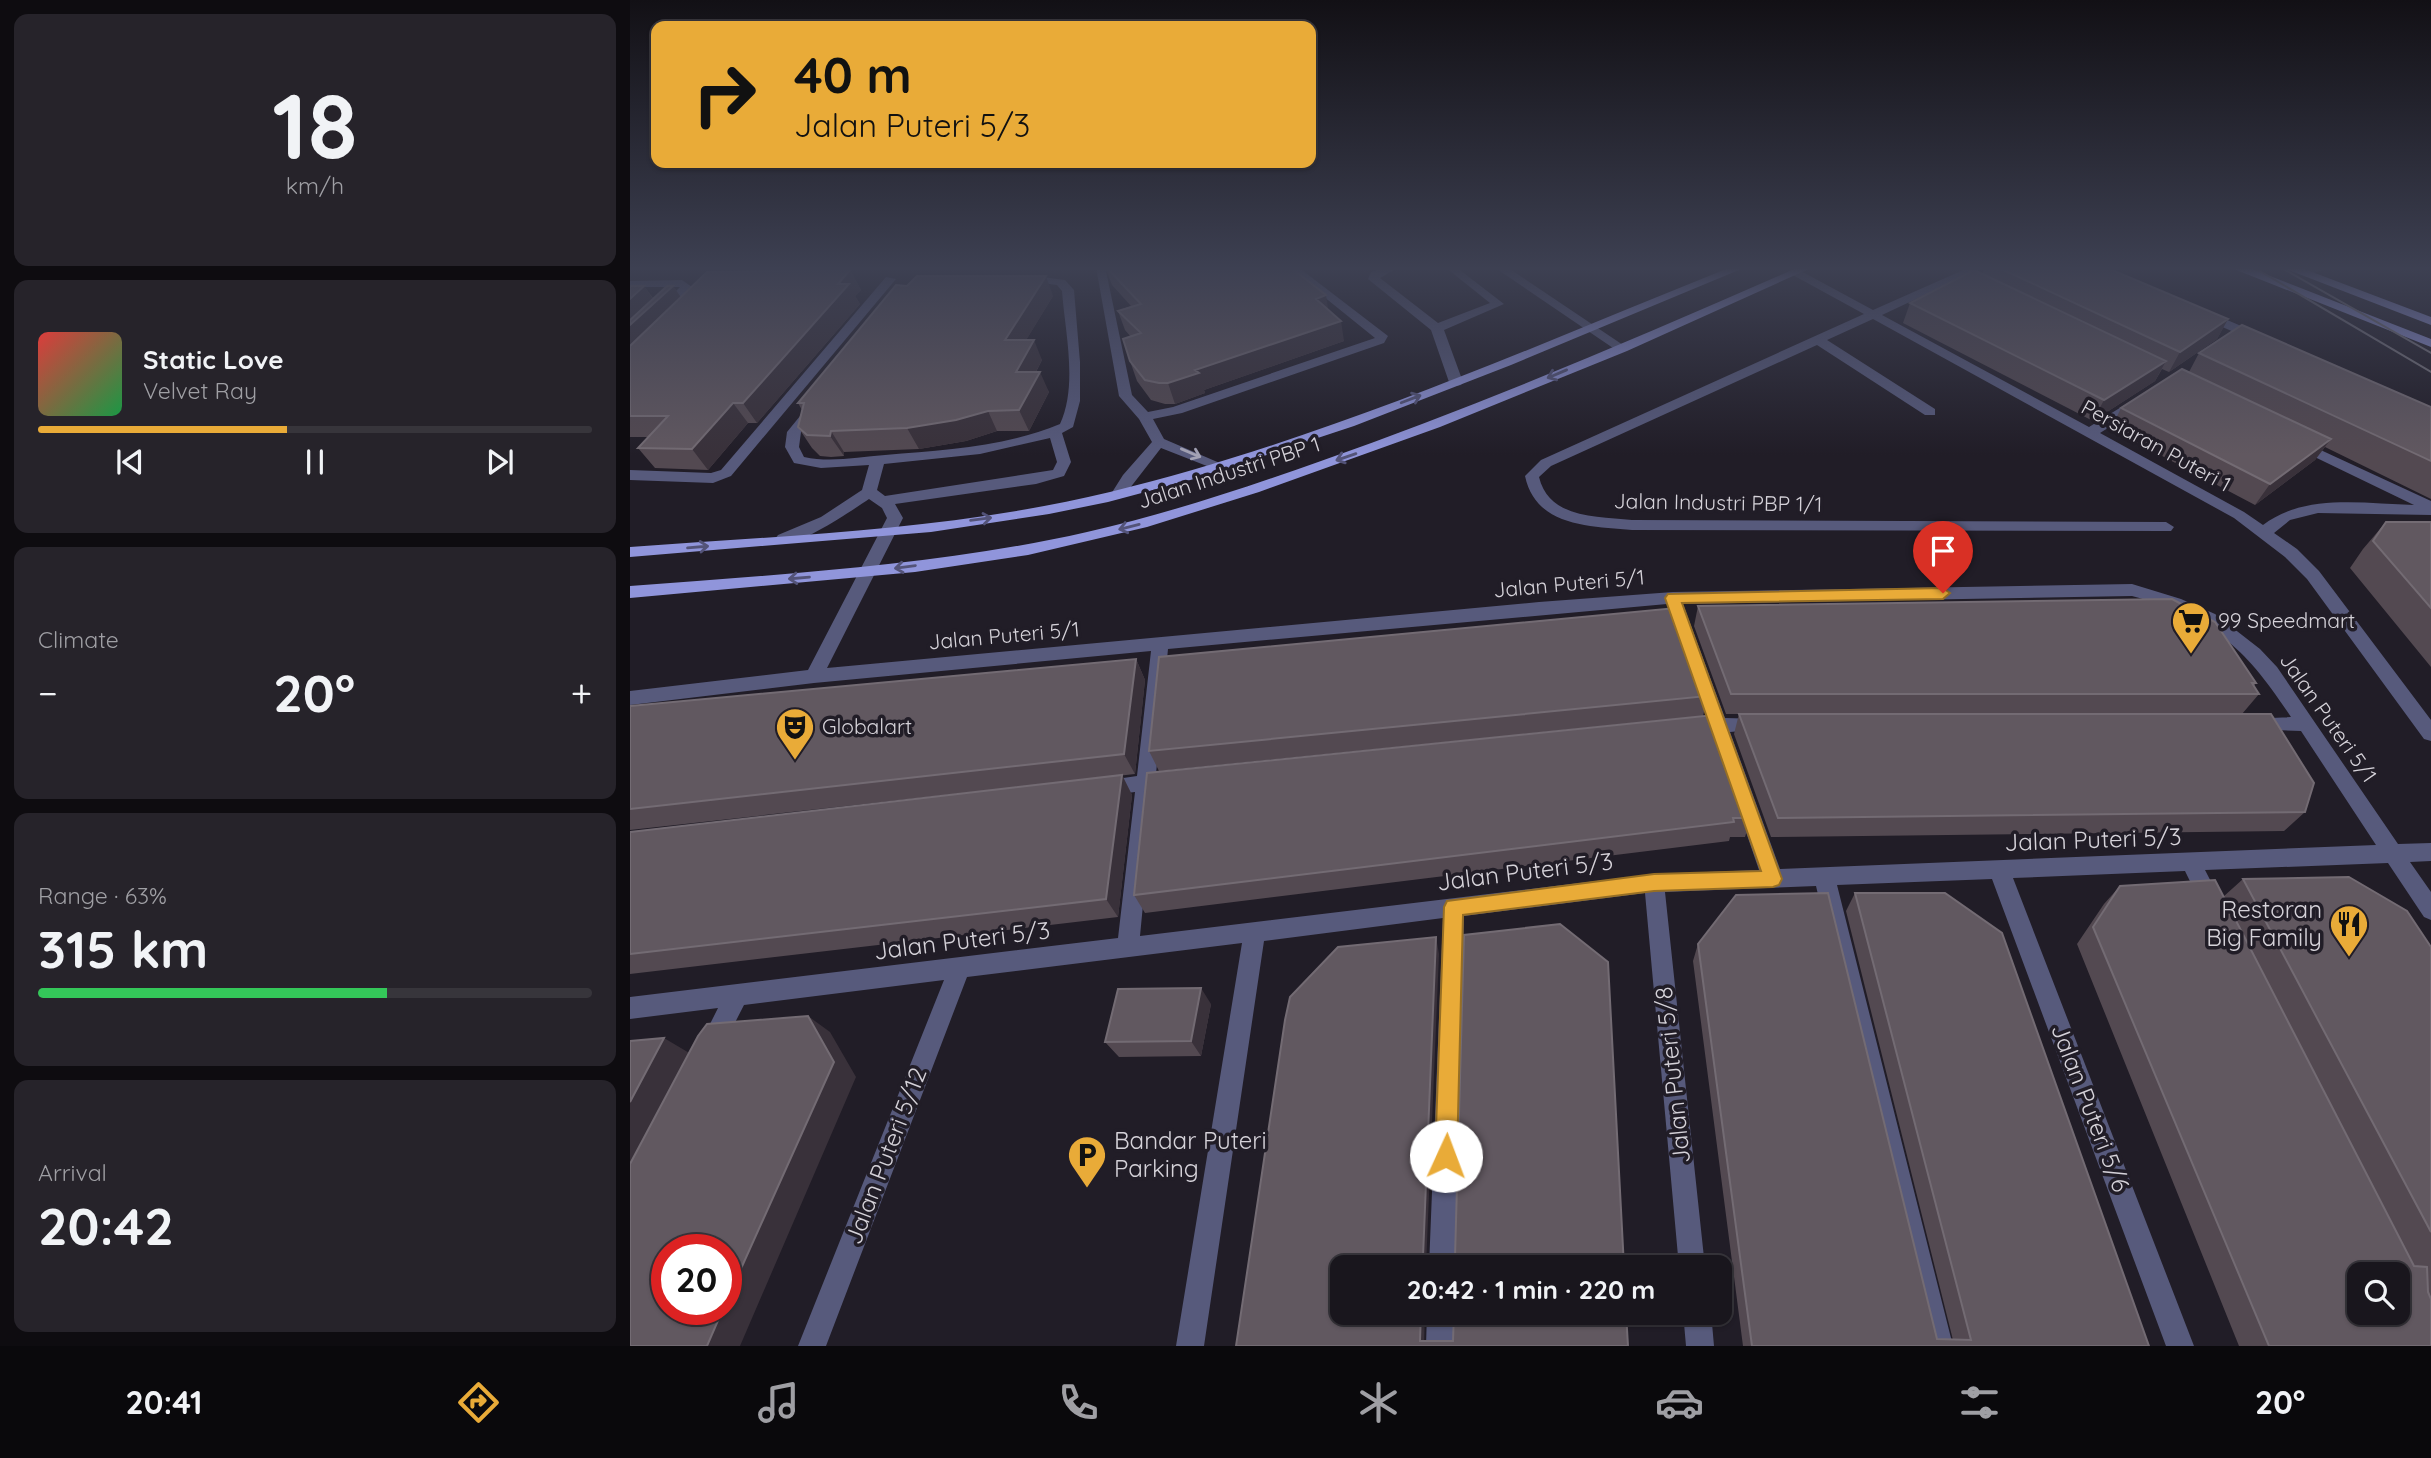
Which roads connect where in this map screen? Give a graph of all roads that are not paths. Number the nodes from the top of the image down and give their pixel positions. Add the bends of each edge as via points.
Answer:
1 (645, 330) edge
2 (847, 330) edge
3 (876, 330) edge
4 (1070, 330) edge
5 (1113, 330) edge
6 (1375, 330) edge
7 (1438, 330) edge
8 (1584, 330) edge
9 (1595, 330) edge
10 (1660, 330) edge
11 (1840, 330) edge
12 (1899, 330) edge
13 (2229, 330) edge
14 (2398, 330) edge
15 (1818, 340) junction
16 (2269, 342) edge
17 (2431, 343) edge
18 (630, 344) edge
19 (1620, 347) junction
20 (1456, 382) junction
21 (2147, 397) edge
22 (1930, 412) dead end
23 (1145, 417) junction
24 (1055, 432) junction
25 (2090, 433) junction
26 (2282, 436) edge
27 (1159, 442) junction
28 (878, 460) junction
29 (1222, 467) junction
30 (630, 475) edge
31 (1118, 494) junction
32 (875, 496) junction
33 (2431, 508) edge
34 (2166, 527) dead end
35 (889, 531) junction
36 (2265, 532) junction
37 (783, 539) junction
38 (630, 552) edge
39 (867, 572) junction
40 (630, 592) edge
41 (1673, 598) junction
42 (1160, 645) junction
43 (814, 676) junction
44 (630, 698) edge
45 (1717, 724) junction
46 (1772, 724) edge
47 (2237, 724) edge
48 (2306, 724) junction
49 (1677, 728) edge
50 (2431, 734) edge
51 (1186, 779) edge
52 (1146, 783) junction
53 (1078, 791) edge
54 (2431, 852) edge
55 (2392, 853) junction
56 (2191, 862) junction
57 (2000, 869) junction
58 (1825, 878) junction
59 (1773, 879) junction
60 (1654, 883) junction
61 (1454, 907) junction
62 (2431, 910) edge
63 (2222, 923) edge
64 (1255, 930) junction
65 (1128, 947) junction
66 (960, 967) junction
67 (737, 995) junction
68 (630, 1008) edge
69 (699, 1068) edge
70 (1442, 1255) edge
71 (1691, 1255) edge
72 (1441, 1325) edge
73 (1698, 1325) edge
74 (813, 1346) edge
75 (1190, 1346) edge
76 (1440, 1346) edge
77 (1700, 1346) edge
78 (1939, 1346) edge
79 (2180, 1346) edge

1 - 18 street
2 - 30 street via 726,473 713,478
3 - 28 street via 794,432 792,447 799,460 814,464
4 - 24 street via 1072,419
5 - 23 street via 1126,396
6 - 23 street via 1382,335 1380,340
7 - 20 street
8 - 20 main road, Jalan Industri PBP 1
9 - 19 street
10 - 19 main road, Jalan Industri PBP 1
11 - 15 street, Jalan Industri PBP 1/1
12 - 25 street, Persiaran Puteri 1
13 - 16 street
14 - 17 main road
15 - 22 street
15 - 34 street, Jalan Industri PBP 1/1 via 1546,463 1532,476 1536,492 1545,505 1570,515 1632,525
19 -> 39 main road, Jalan Industri PBP 1 via 1382,445 1150,522 998,555
29 -> 20 main road, Jalan Industri PBP 1
21 - 25 street
23 - 27 street
24 - 28 street via 1006,444
24 - 32 street via 1064,462 1059,473
25 - 36 street, Persiaran Puteri 1
26 - 33 street
27 -> 29 street
27 - 31 street
28 - 32 street
29 - 31 main road, Jalan Industri PBP 1
35 -> 31 main road, Jalan Industri PBP 1 via 1011,515
32 - 35 street via 888,505 895,518
32 - 37 street
33 - 36 street via 2309,509 2285,516
35 - 37 main road, Jalan Industri PBP 1
35 - 39 street
36 - 50 street, Persiaran Puteri 1 via 2320,584
38 -> 37 main road, Jalan Industri PBP 1
39 -> 40 main road, Jalan Industri PBP 1
39 - 43 street
41 - 42 street, Jalan Puteri 5/1
41 - 45 street
41 - 48 street, Jalan Puteri 5/1 via 2132,590 2181,603 2219,622 2271,672
42 - 43 street, Jalan Puteri 5/1
42 - 52 street
43 - 44 street, Jalan Puteri 5/1
45 - 46 street
45 - 49 street
45 - 59 street
47 - 48 street
48 - 55 street, Jalan Puteri 5/1
51 - 52 street
52 - 53 street
52 - 65 street
54 - 55 street, Jalan Puteri 5/3
55 - 56 street, Jalan Puteri 5/3
55 - 62 street, Jalan Puteri 5/1
56 - 57 street, Jalan Puteri 5/3
56 - 63 street
57 - 58 street, Jalan Puteri 5/3
57 - 79 street, Jalan Puteri 5/6
58 - 59 street, Jalan Puteri 5/3
58 - 78 street
59 - 60 street, Jalan Puteri 5/3
60 - 61 street, Jalan Puteri 5/3
60 - 71 street, Jalan Puteri 5/8
61 - 64 street, Jalan Puteri 5/3
61 - 70 street
64 - 65 street, Jalan Puteri 5/3
64 - 75 street
65 - 66 street, Jalan Puteri 5/3
66 - 67 street, Jalan Puteri 5/3
66 - 74 street, Jalan Puteri 5/12
67 - 68 street, Jalan Puteri 5/3
67 - 69 street
72 - 76 street
73 - 77 street

